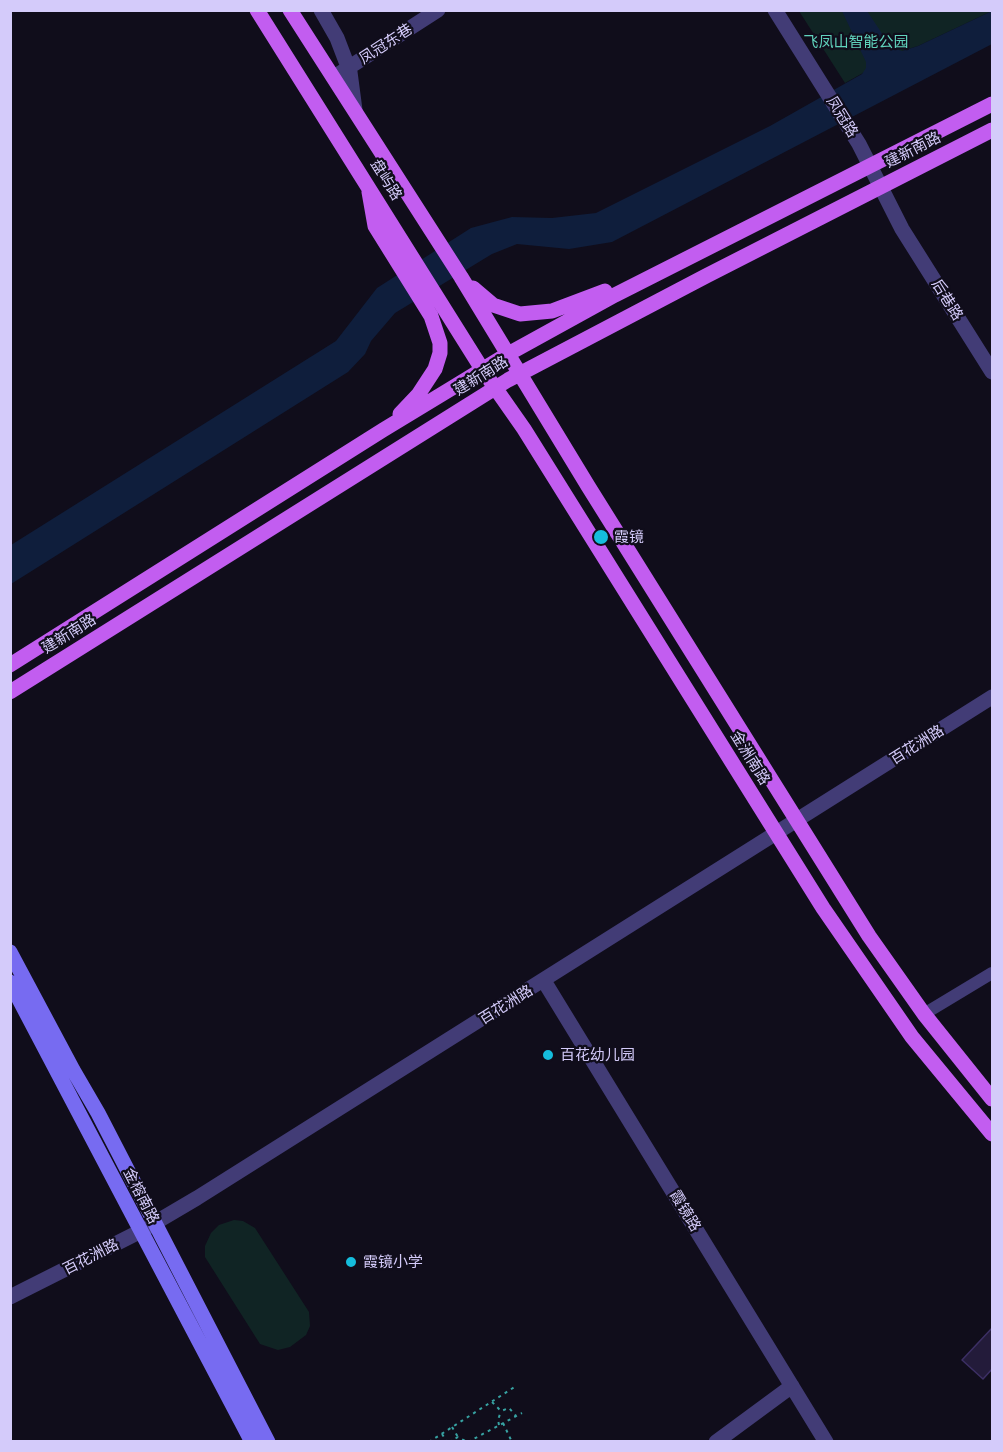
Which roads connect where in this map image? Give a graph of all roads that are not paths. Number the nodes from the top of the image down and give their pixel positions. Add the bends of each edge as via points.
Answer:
1 (250, 10) edge
2 (290, 10) edge
3 (321, 10) edge
4 (438, 10) edge
5 (775, 10) edge
6 (261, 17) edge
7 (349, 68) junction
8 (334, 77) junction
9 (993, 104) edge
10 (355, 110) junction
11 (993, 130) edge
12 (871, 166) junction
13 (367, 184) junction
14 (881, 186) junction
15 (902, 229) joint
16 (659, 273) junction
17 (461, 277) junction
18 (508, 354) junction
19 (483, 369) junction
20 (993, 372) edge
21 (520, 373) junction
22 (496, 388) junction
23 (383, 430) junction
24 (10, 665) edge
25 (10, 692) edge
26 (993, 697) edge
27 (797, 822) junction
28 (777, 834) junction
29 (10, 952) edge
30 (993, 973) edge
31 (544, 981) junction
32 (10, 982) edge
33 (924, 1014) junction
34 (993, 1099) edge
35 (993, 1134) edge
36 (148, 1227) junction
37 (10, 1297) edge
38 (792, 1386) junction
39 (252, 1442) edge
40 (268, 1442) edge
41 (716, 1442) edge
42 (826, 1442) edge

1 - 6 street
2 - 8 main road, 盘屿路
3 - 7 street
4 - 7 street, 凤冠东巷
5 - 12 street, 凤冠路
6 - 13 main road, 盘屿路
7 - 8 street, 凤冠东巷
7 - 10 street
8 - 10 main road, 盘屿路
9 - 12 main road, 建新南路
10 - 17 main road, 盘屿路
11 - 14 main road, 建新南路
12 - 14 street, 凤冠路
12 - 16 main road, 建新南路
13 - 19 main road, 盘屿路
13 - 23 main road via 375,226 431,316 440,343 435,369 428,381
14 - 15 street, 凤冠路
14 - 21 main road, 建新南路
15 - 20 street, 后巷路
16 - 17 main road via 563,308 531,314 502,309
16 - 18 main road, 建新南路
17 - 18 main road, 盘屿路
18 - 19 main road, 建新南路
18 - 21 main road, 金洲南路
19 - 22 main road, 盘屿路
19 - 23 main road, 建新南路
21 - 22 main road, 建新南路
21 - 27 main road, 金洲南路
22 - 25 main road, 建新南路
22 - 28 main road, 金洲南路
23 - 24 main road, 建新南路
26 - 27 street, 百花洲路
27 - 28 street, 百花洲路
27 - 33 main road, 金洲南路 via 882,956
28 - 31 street, 百花洲路
28 - 35 main road, 金洲南路 via 879,991 939,1072
29 - 36 main road, 金榕南路 via 98,1113
30 - 33 street
31 - 36 street, 百花洲路
31 - 38 street, 霞镜路
32 - 36 main road, 金榕南路
33 - 34 main road, 金洲南路
36 - 37 street, 百花洲路
36 - 39 main road, 金榕南路
36 - 40 main road, 金榕南路
38 - 41 street
38 - 42 street, 霞镜路

